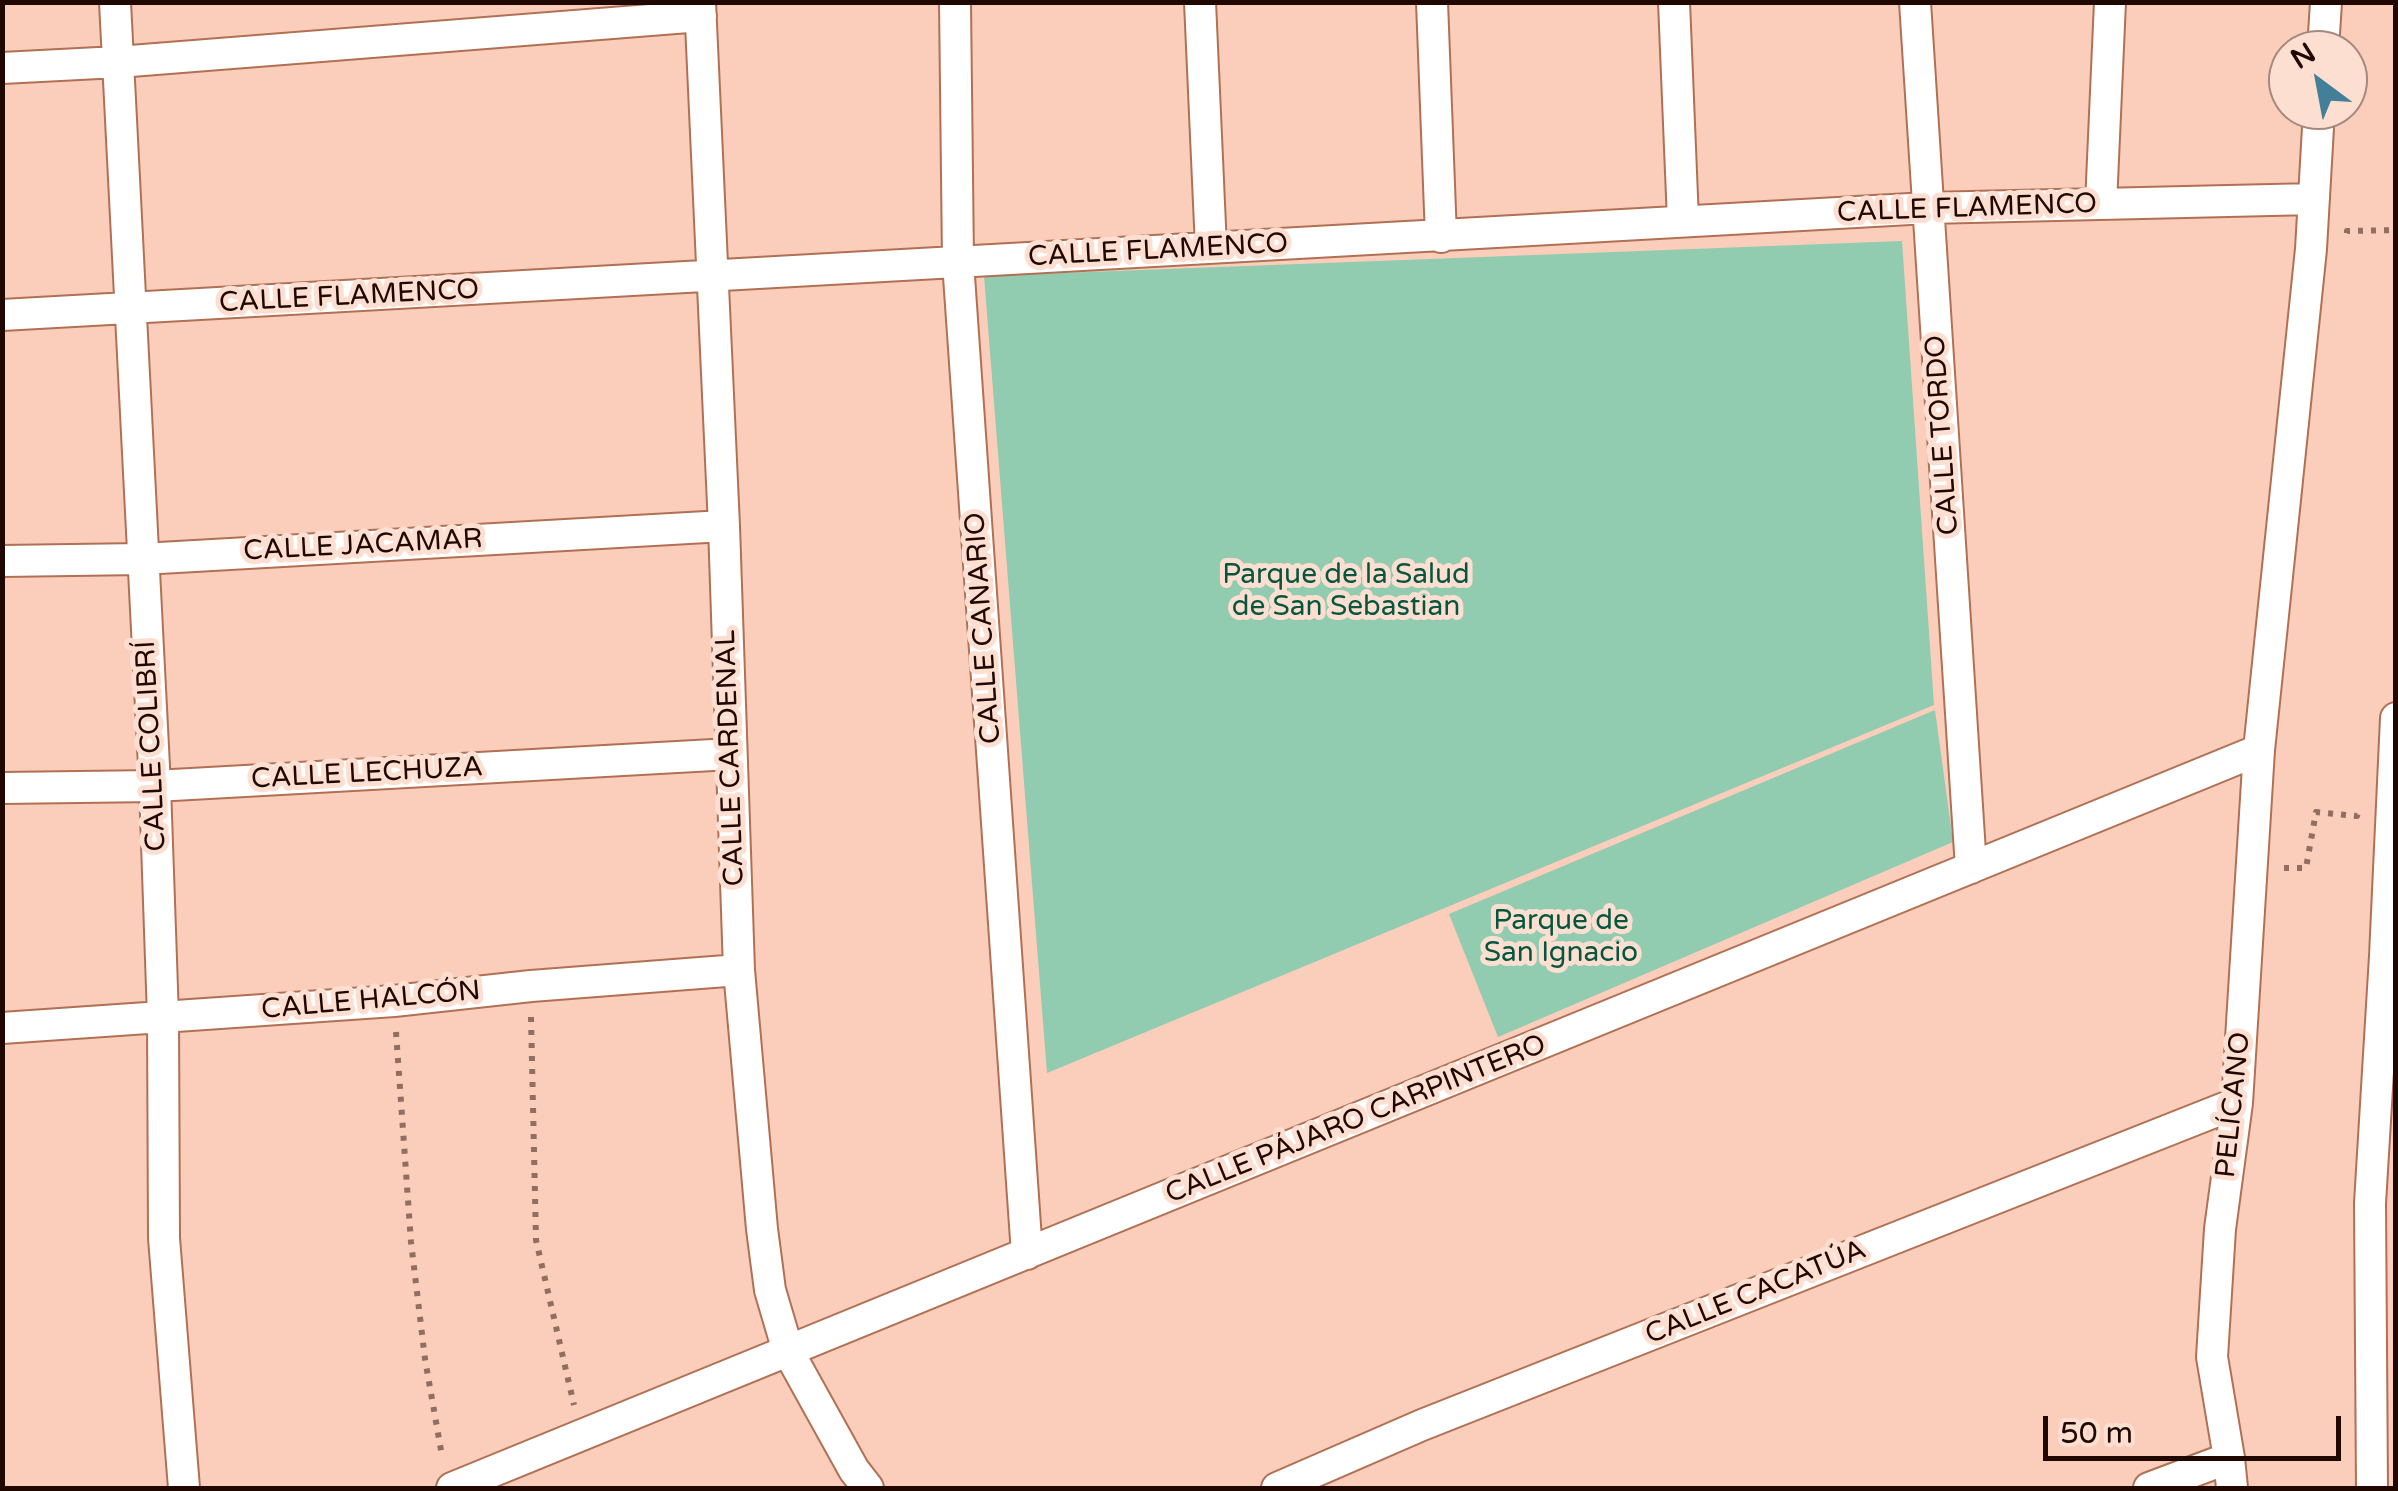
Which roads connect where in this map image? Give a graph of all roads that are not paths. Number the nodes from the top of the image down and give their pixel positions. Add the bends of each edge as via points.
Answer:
1 (115, 2) edge
2 (956, 2) edge
3 (1200, 2) edge
4 (1432, 2) edge
5 (1674, 2) edge
6 (1915, 2) edge
7 (2110, 2) edge
8 (2326, 2) edge
9 (700, 10) edge
10 (2324, 30) edge
11 (118, 62) junction
12 (2, 68) edge
13 (2319, 130) edge
14 (2314, 199) junction
15 (2101, 204) junction
16 (1928, 208) junction
17 (1683, 221) junction
18 (1441, 236) junction
19 (1211, 248) junction
20 (958, 262) junction
21 (712, 276) junction
22 (130, 310) junction
23 (2, 315) edge
24 (724, 526) junction
25 (142, 558) junction
26 (2, 561) edge
27 (2396, 718) edge
28 (2259, 750) junction
29 (731, 754) junction
30 (154, 786) junction
31 (2, 788) edge
32 (1971, 868) junction
33 (2390, 955) edge
34 (739, 970) junction
35 (163, 1018) junction
36 (2, 1028) edge
37 (2237, 1104) junction
38 (2382, 1200) edge
39 (1027, 1254) junction
40 (788, 1351) junction
41 (2231, 1473) edge
42 (489, 1480) edge
43 (855, 1482) edge
44 (184, 1488) edge
45 (452, 1488) edge
46 (1277, 1488) edge
47 (2149, 1488) edge
48 (2372, 1488) edge

1 - 11 street, CALLE COLIBRÍ
2 - 20 street, CALLE CANARIO
3 - 19 street
4 - 18 street
5 - 17 street
6 - 16 street, CALLE TORDO
7 - 15 street
8 - 10 street
9 - 11 street
9 - 21 street, CALLE CARDENAL
11 - 12 street
11 - 22 street, CALLE COLIBRÍ
13 - 14 street, PELÍCANO
14 - 15 street, CALLE FLAMENCO
14 - 28 street, PELÍCANO
15 - 16 street, CALLE FLAMENCO
16 - 17 street, CALLE FLAMENCO
16 - 32 street, CALLE TORDO
17 - 18 street, CALLE FLAMENCO
18 - 19 street, CALLE FLAMENCO
19 - 20 street, CALLE FLAMENCO
20 - 21 street, CALLE FLAMENCO
20 - 39 street, CALLE CANARIO
21 - 22 street, CALLE FLAMENCO
21 - 24 street, CALLE CARDENAL
22 - 23 street, CALLE FLAMENCO
22 - 25 street, CALLE COLIBRÍ
24 - 25 street, CALLE JACAMAR
24 - 29 street, CALLE CARDENAL
25 - 26 street, CALLE JACAMAR
25 - 30 street, CALLE COLIBRÍ
27 - 33 street
28 - 32 street, CALLE PÁJARO CARPINTERO
28 - 37 street, PELÍCANO
29 - 30 street, CALLE LECHUZA
29 - 34 street, CALLE CARDENAL
30 - 31 street, CALLE LECHUZA
30 - 35 street, CALLE COLIBRÍ
32 - 39 street, CALLE PÁJARO CARPINTERO
33 - 38 street
34 - 35 street, CALLE HALCÓN
34 - 40 street, CALLE CARDENAL via 762,1229
35 - 36 street, CALLE HALCÓN
35 - 44 street, CALLE COLIBRÍ via 164,1238
37 - 41 street, PELÍCANO via 2212,1357
37 - 46 street, CALLE CACATÚA
38 - 48 street
39 - 40 street, CALLE PÁJARO CARPINTERO
40 - 42 street, CALLE PÁJARO CARPINTERO
40 - 43 street, CALLE CARDENAL
41 - 47 street
42 - 45 street, CALLE PÁJARO CARPINTERO

